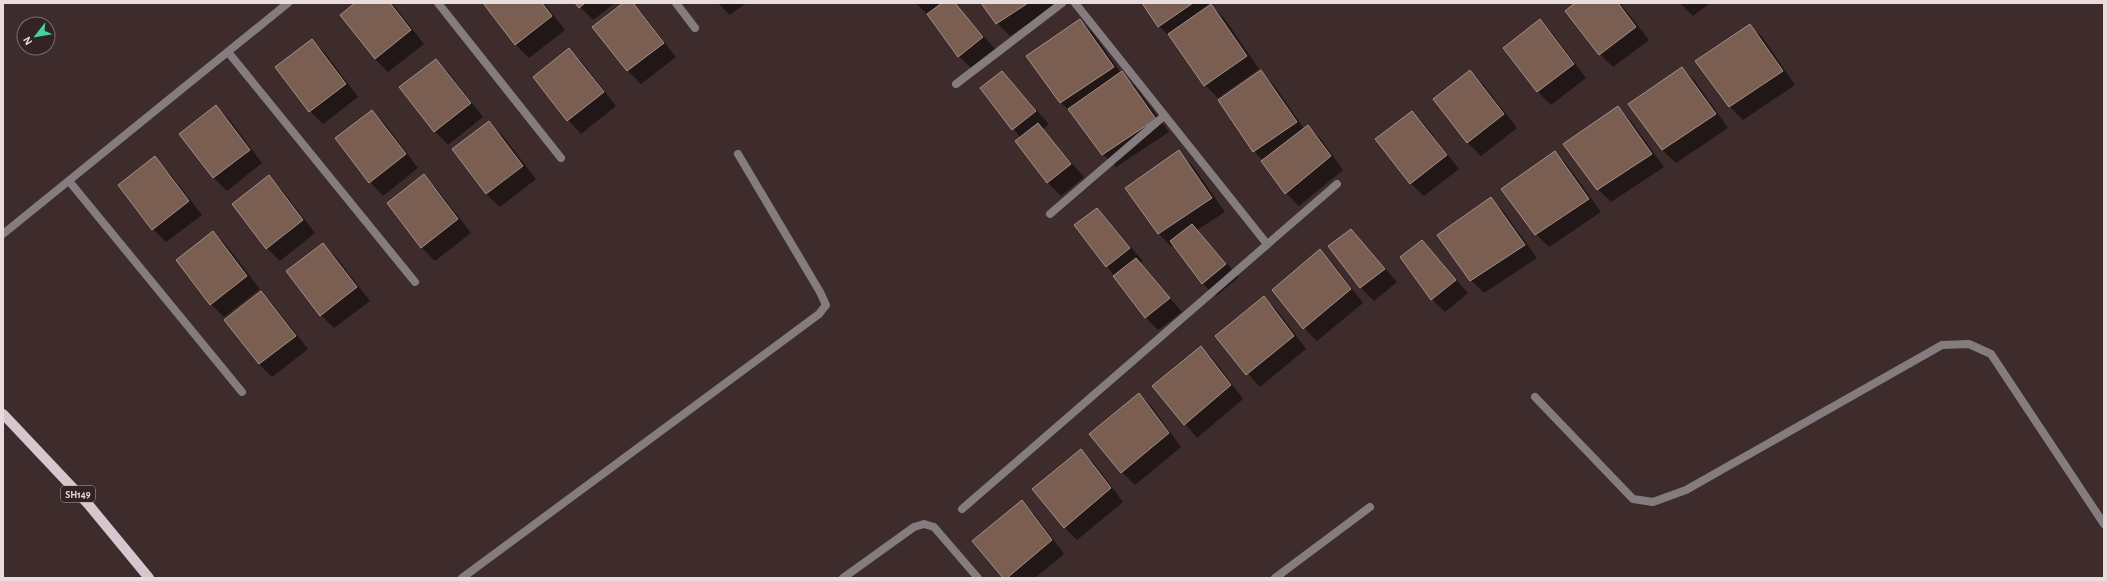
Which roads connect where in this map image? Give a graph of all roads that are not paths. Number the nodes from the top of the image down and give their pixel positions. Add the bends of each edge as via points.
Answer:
1 (288, 3) edge
2 (438, 3) edge
3 (676, 3) edge
4 (1062, 3) edge
5 (1075, 3) edge
6 (695, 28) dead end
7 (228, 52) junction
8 (956, 84) dead end
9 (1164, 116) junction
10 (738, 154) dead end
11 (561, 158) dead end
12 (69, 181) junction
13 (1337, 184) dead end
14 (1050, 214) dead end
15 (3, 234) edge
16 (1267, 244) junction
17 (415, 282) dead end
18 (242, 392) dead end
19 (1535, 397) dead end
20 (3, 414) edge
21 (1370, 507) dead end
22 (962, 509) dead end
23 (2104, 524) edge
24 (149, 578) edge
25 (462, 578) edge
26 (843, 578) edge
27 (978, 578) edge
28 (1275, 578) edge

1 - 7 street
2 - 11 street
3 - 6 street
4 - 8 street
5 - 9 street
7 - 12 street
7 - 17 street
9 - 14 street
9 - 16 street
10 - 25 street via 826,305 819,314
12 - 15 street
12 - 18 street
13 - 16 street
16 - 22 street
19 - 23 street via 1633,499 1653,502 1686,490 1942,345 1969,344 1990,354
20 - 24 main road, SH149 via 88,504
21 - 28 street
26 - 27 street via 914,527 924,524 934,527

